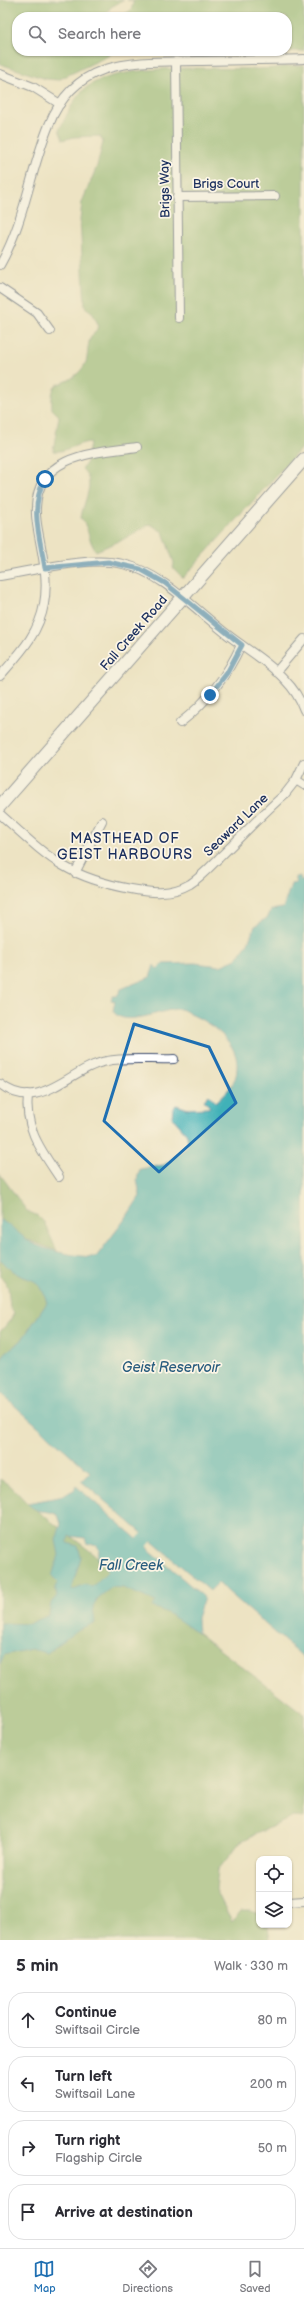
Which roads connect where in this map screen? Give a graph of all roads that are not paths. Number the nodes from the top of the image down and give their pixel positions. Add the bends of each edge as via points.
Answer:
1 (304, 59) edge
2 (176, 61) junction
3 (0, 74) edge
4 (60, 104) junction
5 (275, 196) dead end
6 (177, 197) junction
7 (0, 265) edge
8 (0, 288) edge
9 (179, 318) dead end
10 (50, 331) dead end
11 (137, 447) dead end
12 (304, 459) edge
13 (45, 568) junction
14 (0, 576) edge
15 (183, 598) junction
16 (304, 639) edge
17 (242, 645) junction
18 (276, 672) junction
19 (0, 676) edge
20 (304, 710) edge
21 (180, 723) dead end
22 (304, 763) edge
23 (296, 780) junction
24 (304, 785) edge
25 (0, 806) edge
26 (0, 814) edge
27 (102, 821) dead end
28 (74, 873) junction
29 (174, 1059) dead end
30 (0, 1084) edge
31 (28, 1094) junction
32 (59, 1177) dead end
33 (304, 1900) edge
34 (292, 1902) edge

1 - 2 street
2 - 4 street via 140,61 100,70 76,87
2 - 6 street, Brigs Way
3 - 4 street via 33,87
4 - 7 street via 48,126 19,224
5 - 6 street, Brigs Court
6 - 9 street, Brigs Way
8 - 10 street via 37,313
11 - 13 street via 69,459 54,468 45,479 39,491 36,508
12 - 15 main road, Fall Creek Road
13 - 14 street
13 - 15 street via 93,562 124,564 159,579
13 - 19 street via 45,596 38,625 27,644
15 - 17 street
15 - 25 main road, Fall Creek Road
16 - 18 street
17 - 18 street
17 - 21 street via 227,673 210,695
18 - 20 street via 291,687
22 - 23 street, Seaward Lane
23 - 24 street
23 - 28 street, Seaward Lane via 285,794 202,874 178,889 151,893 94,882
26 - 28 street, Seaward Lane via 48,856
27 - 28 street
29 - 31 street via 108,1060 92,1065 51,1090
30 - 31 street via 14,1092
31 - 32 street via 27,1112 32,1132
33 - 34 street

